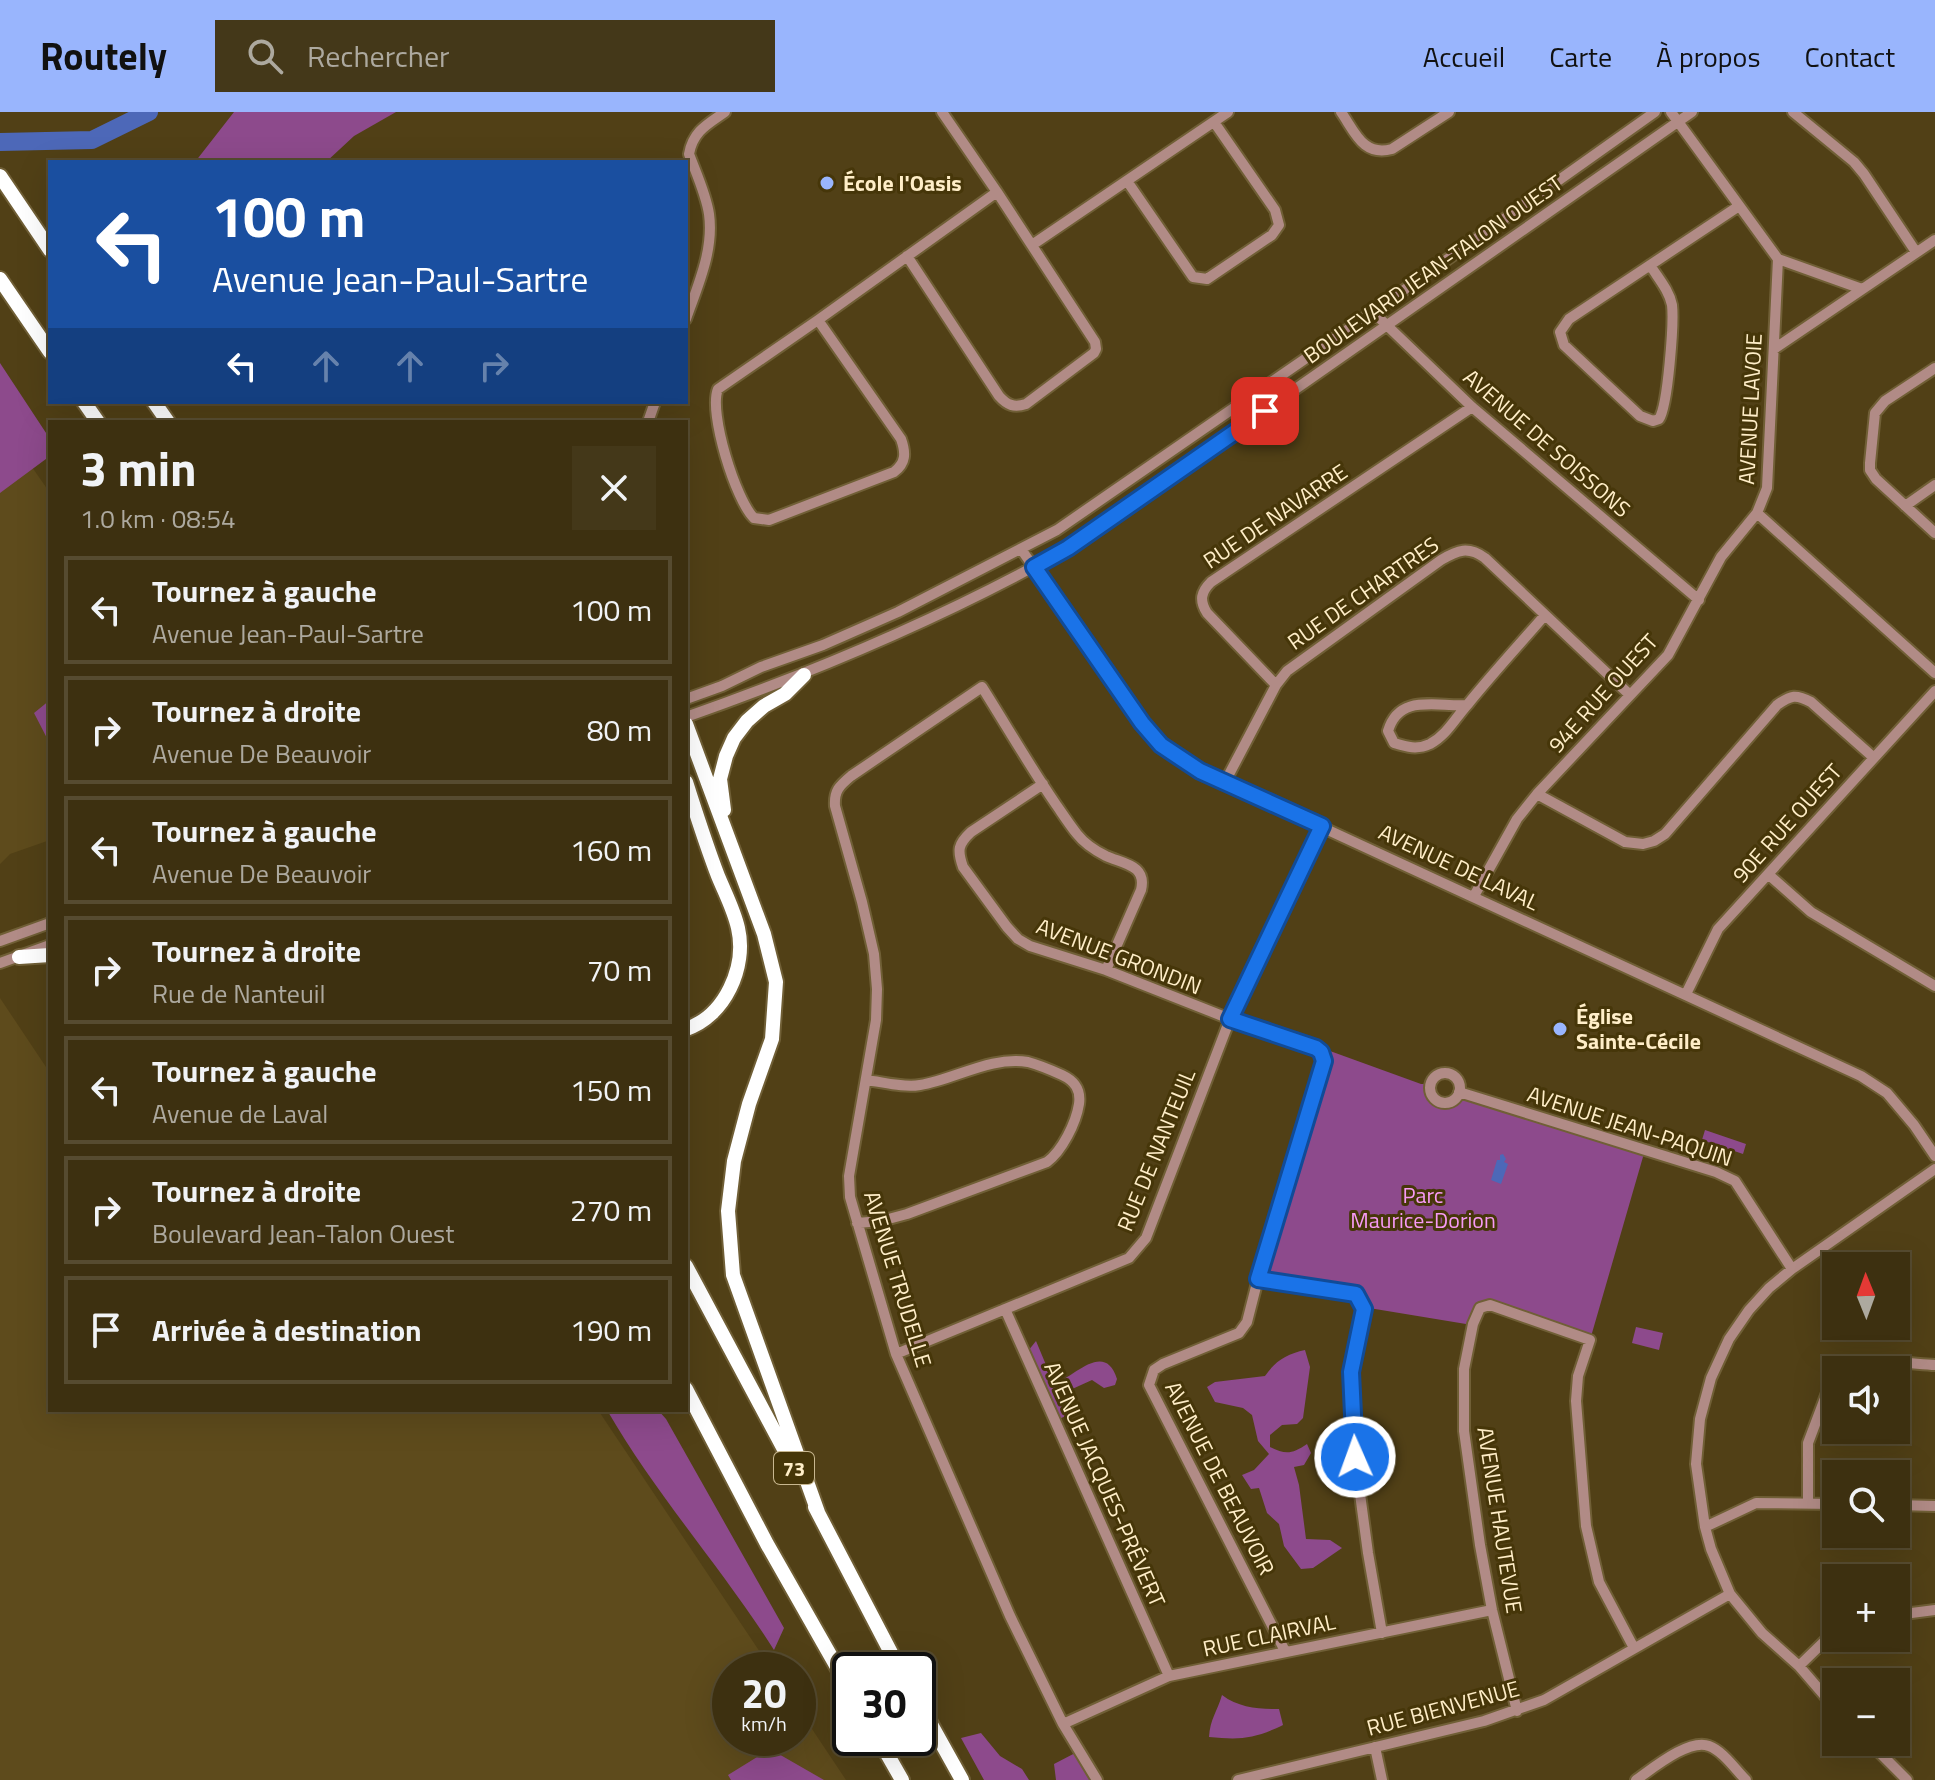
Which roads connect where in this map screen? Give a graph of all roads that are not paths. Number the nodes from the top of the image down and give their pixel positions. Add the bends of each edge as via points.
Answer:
1 (725, 112) edge
2 (942, 112) edge
3 (1228, 112) edge
4 (1341, 112) edge
5 (1449, 112) edge
6 (1655, 112) edge
7 (1671, 112) edge
8 (1692, 112) edge
9 (1793, 112) edge
10 (1214, 122) junction
11 (1678, 122) junction
12 (0, 176) edge
13 (1127, 181) junction
14 (997, 192) junction
15 (1739, 206) junction
16 (1935, 240) edge
17 (1032, 245) junction
18 (48, 247) edge
19 (1916, 252) junction
20 (907, 256) junction
21 (1778, 259) junction
22 (1650, 265) junction
23 (0, 279) edge
24 (1862, 289) junction
25 (1373, 312) junction
26 (688, 313) edge
27 (818, 320) junction
28 (1388, 325) junction
29 (48, 349) edge
30 (1774, 349) junction
31 (1935, 368) edge
32 (1472, 407) junction
33 (1935, 485) edge
34 (1905, 506) junction
35 (1757, 513) junction
36 (1935, 533) edge
37 (1021, 549) junction
38 (1034, 567) junction
39 (1699, 600) junction
40 (1545, 615) junction
41 (1935, 673) edge
42 (804, 675) junction
43 (1276, 685) junction
44 (1935, 691) edge
45 (1630, 695) junction
46 (688, 698) edge
47 (1467, 705) junction
48 (688, 716) edge
49 (688, 729) edge
50 (1873, 757) junction
51 (1225, 782) junction
52 (1043, 784) junction
53 (688, 788) edge
54 (1537, 794) junction
55 (688, 810) edge
56 (1322, 826) junction
57 (702, 833) junction
58 (731, 842) junction
59 (1769, 875) junction
60 (1474, 896) junction
61 (48, 924) edge
62 (0, 941) edge
63 (48, 946) edge
64 (48, 955) edge
65 (19, 957) junction
66 (0, 963) edge
67 (1106, 970) junction
68 (1935, 986) edge
69 (1686, 994) junction
70 (1230, 1019) junction
71 (688, 1028) edge
72 (866, 1080) junction
73 (1459, 1092) dead end
74 (1935, 1156) edge
75 (1935, 1169) edge
76 (857, 1223) junction
77 (1792, 1269) junction
78 (688, 1270) edge
79 (1258, 1279) junction
80 (1005, 1309) junction
81 (896, 1354) junction
82 (1910, 1364) edge
83 (1935, 1365) edge
84 (688, 1393) edge
85 (688, 1403) edge
86 (1822, 1406) edge
87 (701, 1419) junction
88 (1808, 1503) junction
89 (1822, 1504) edge
90 (1910, 1505) edge
91 (1935, 1506) edge
92 (819, 1515) junction
93 (1705, 1527) junction
94 (1730, 1594) junction
95 (1492, 1610) junction
96 (1935, 1610) edge
97 (1910, 1613) edge
98 (1382, 1633) junction
99 (1822, 1644) edge
100 (1634, 1648) junction
101 (1285, 1651) junction
102 (891, 1652) edge
103 (832, 1658) edge
104 (1799, 1666) junction
105 (1169, 1676) junction
106 (1822, 1693) edge
107 (1517, 1711) junction
108 (1063, 1724) junction
109 (936, 1733) edge
110 (1375, 1747) junction
111 (888, 1756) edge
112 (1883, 1756) edge
113 (1246, 1779) edge
114 (902, 1780) edge
115 (962, 1780) edge
116 (1097, 1780) edge
117 (1382, 1780) edge
118 (1636, 1780) edge
119 (1746, 1780) edge
120 (1907, 1780) edge

1 - 26 street via 694,136 689,154 710,227 705,265
2 - 14 street
3 - 10 street
4 - 5 street via 1363,144 1384,151
6 - 25 street, BOULEVARD JEAN-TALON OUEST
7 - 11 street
8 - 11 street, BOULEVARD JEAN-TALON OUEST
9 - 19 street via 1854,162
10 - 13 street
10 - 13 street via 1279,218 1277,230 1261,243 1207,279 1193,277
11 - 15 street
11 - 28 street, BOULEVARD JEAN-TALON OUEST
12 - 18 highway
13 - 17 street
14 - 17 street
14 - 20 street
15 - 21 street
15 - 22 street
16 - 19 street
17 - 20 street via 1096,349 1018,407 999,396
19 - 24 street
20 - 27 street
21 - 24 street
21 - 30 street, AVENUE LAVOIE
22 - 22 street via 1569,319 1560,332 1564,345 1640,416 1653,421 1666,404 1672,318 1669,294
23 - 29 highway
24 - 30 street
25 - 28 street, AVENUE DE SOISSONS
25 - 37 street, BOULEVARD JEAN-TALON OUEST via 1057,530
27 - 27 street via 715,396 722,444 744,506 754,518 769,520 894,472 904,459 901,439
28 - 32 street, AVENUE DE SOISSONS
28 - 38 street, BOULEVARD JEAN-TALON OUEST
30 - 35 street, AVENUE LAVOIE via 1767,488
31 - 34 street via 1875,413 1870,470
32 - 39 street, AVENUE DE SOISSONS
32 - 43 street, RUE DE NAVARRE via 1205,589 1201,597 1207,613
33 - 34 street
34 - 36 street
35 - 39 street, 94E RUE OUEST via 1721,557
35 - 41 street, AVENUE LAVOIE
37 - 38 street, AVENUE DE LAVAL
37 - 46 street, BOULEVARD JEAN-TALON OUEST via 898,612
38 - 42 street, BOULEVARD JEAN-TALON OUEST
38 - 51 street, AVENUE DE LAVAL via 1161,745
39 - 45 street, 94E RUE OUEST via 1668,655
40 - 43 street, RUE DE CHARTRES via 1475,551 1454,553 1287,671
40 - 45 street, RUE DE CHARTRES
40 - 47 street
42 - 48 street, BOULEVARD JEAN-TALON OUEST
42 - 58 highway via 734,738 720,779
43 - 51 street, RUE DE CHARTRES
44 - 50 street, 90E RUE OUEST
45 - 54 street, 94E RUE OUEST
47 - 47 street via 1447,731 1420,747 1394,743 1388,731 1400,710 1418,704
49 - 58 highway
50 - 54 street via 1811,702 1793,696 1777,705 1654,841 1625,842
50 - 59 street, 90E RUE OUEST
51 - 56 street, AVENUE DE LAVAL
52 - 67 street via 1077,835 1141,874 1141,890
52 - 67 street, AVENUE GRONDIN via 971,832 962,840 959,856 1018,939
52 - 72 street, AVENUE TRUDELLE via 982,687 840,785 835,806 874,954 876,1020
53 - 57 highway
54 - 60 street, 94E RUE OUEST
55 - 57 highway
56 - 60 street, AVENUE DE LAVAL
56 - 70 street, RUE DE NANTEUIL
57 - 71 highway via 738,929 740,959 716,1011
58 - 92 highway via 776,982 772,1039 734,1161 728,1211 733,1275
59 - 68 street via 1811,912
59 - 69 street, 90E RUE OUEST via 1718,929
60 - 69 street, AVENUE DE LAVAL
61 - 62 street
63 - 65 street
64 - 65 highway
65 - 66 street
67 - 70 street, AVENUE GRONDIN
69 - 74 street, AVENUE DE LAVAL via 1874,1084 1887,1093
70 - 79 street, AVENUE DE BEAUVOIR via 1316,1048 1324,1061
70 - 80 street, RUE DE NANTEUIL via 1146,1238 1129,1258
72 - 76 street, AVENUE TRUDELLE via 849,1176
72 - 76 street via 920,1085 989,1064 1028,1062 1069,1079 1077,1087 1079,1102 1062,1147 1047,1162 907,1214
73 - 77 street, AVENUE JEAN-PAQUIN via 1735,1181
75 - 77 street
76 - 81 street, AVENUE TRUDELLE
77 - 93 street via 1749,1310 1711,1378 1696,1464
78 - 92 highway, 73
79 - 98 street via 1356,1294 1364,1309 1351,1372 1355,1457
79 - 101 street, AVENUE DE BEAUVOIR via 1239,1333 1163,1364 1154,1370 1149,1385
80 - 81 street, RUE DE NANTEUIL
80 - 105 street, AVENUE JACQUES-PRÉVERT
81 - 108 street, AVENUE TRUDELLE
82 - 83 street
84 - 87 highway
85 - 87 highway
86 - 88 street via 1808,1443
87 - 103 highway
88 - 89 street
88 - 93 street via 1756,1503
90 - 91 street
92 - 102 highway, 73
93 - 94 street
94 - 100 street, RUE BIENVENUE
94 - 104 street
95 - 98 street, RUE CLAIRVAL
95 - 100 street, AVENUE HAUTEVUE via 1464,1431 1464,1369 1476,1313 1490,1305 1590,1340 1576,1401 1586,1526 1599,1582
95 - 107 street, AVENUE HAUTEVUE
96 - 97 street
98 - 101 street, RUE CLAIRVAL
99 - 104 street
100 - 107 street, RUE BIENVENUE
101 - 105 street, RUE CLAIRVAL
104 - 106 street
105 - 108 street, RUE CLAIRVAL
107 - 110 street, RUE BIENVENUE
108 - 116 street, AVENUE TRUDELLE
109 - 115 highway
110 - 113 street, RUE BIENVENUE
110 - 117 street
111 - 114 highway
112 - 120 street
118 - 119 street via 1698,1744 1720,1753

